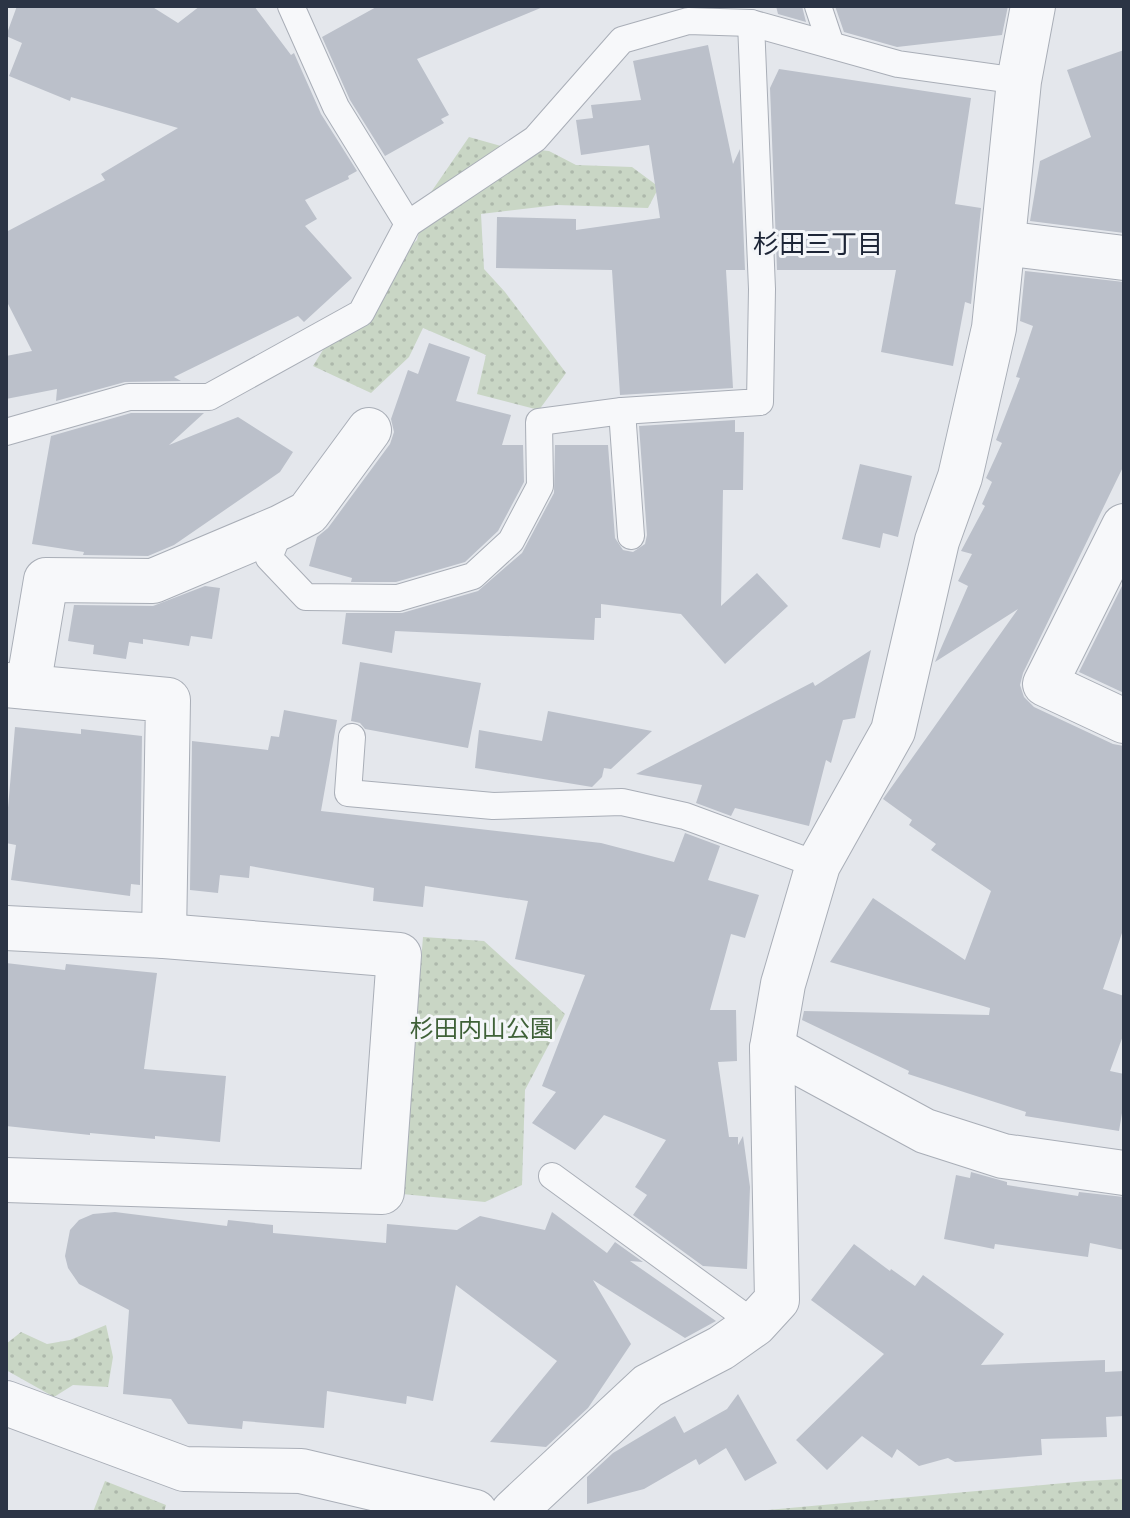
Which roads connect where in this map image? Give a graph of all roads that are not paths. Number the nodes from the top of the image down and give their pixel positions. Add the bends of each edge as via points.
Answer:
1 (291, 6) edge
2 (818, 6) edge
3 (1033, 6) edge
4 (751, 23) junction
5 (831, 45) junction
6 (1019, 81) junction
7 (408, 224) junction
8 (1003, 243) junction
9 (1124, 258) edge
10 (622, 411) junction
11 (369, 430) dead end
12 (6, 432) edge
13 (1124, 526) edge
14 (281, 527) junction
15 (631, 536) dead end
16 (17, 686) edge
17 (1124, 721) edge
18 (352, 737) dead end
19 (818, 865) junction
20 (6, 928) edge
21 (164, 936) junction
22 (772, 1048) junction
23 (1124, 1173) edge
24 (552, 1176) dead end
25 (6, 1180) edge
26 (755, 1324) junction
27 (6, 1403) edge
28 (475, 1512) edge
29 (513, 1512) edge

1 - 7 lane via 336,107
2 - 5 lane
3 - 6 street
4 - 5 lane
4 - 7 lane via 688,21 622,40 535,139
4 - 10 lane via 762,289 760,402
5 - 6 lane via 898,64
6 - 8 street
7 - 12 lane via 361,313 209,397 129,397
8 - 9 street
8 - 19 street via 994,328 893,731
10 - 14 lane via 539,422 540,486 511,541 473,576 398,598 306,597 269,558
10 - 15 lane
11 - 14 street via 308,513
13 - 17 street via 1045,684
14 - 16 street via 153,581 46,580
16 - 21 street via 168,700
18 - 19 lane via 348,793 493,806 622,802 685,816
19 - 22 street via 783,984
20 - 21 street
21 - 25 street via 399,955 382,1192
22 - 23 street via 925,1131 1003,1156
22 - 26 street via 777,1300
24 - 26 lane
26 - 29 street via 648,1386
27 - 28 street via 184,1469 301,1471

